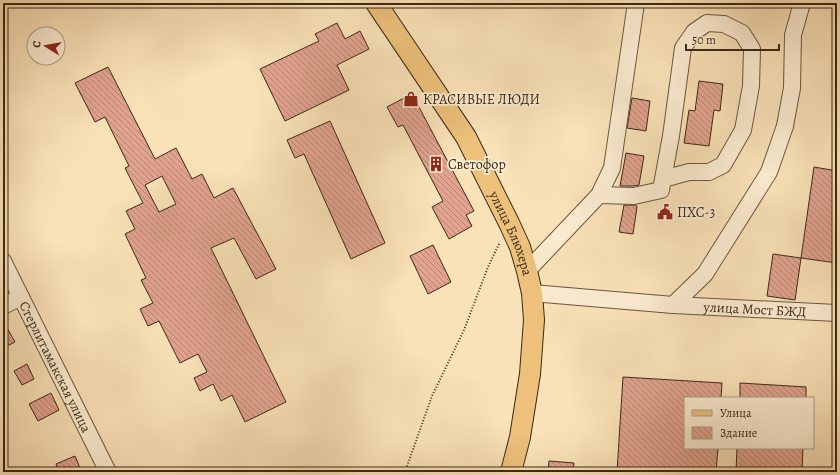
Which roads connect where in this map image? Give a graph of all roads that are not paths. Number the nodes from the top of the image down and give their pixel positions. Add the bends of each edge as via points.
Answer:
1 (376, 3) edge
2 (636, 3) edge
3 (802, 3) edge
4 (663, 179) junction
5 (599, 195) junction
6 (3, 261) edge
7 (527, 270) junction
8 (532, 293) junction
9 (21, 297) junction
10 (673, 305) junction
11 (3, 306) edge
12 (837, 313) edge
13 (108, 472) edge
14 (512, 472) edge

1 - 7 main road, улица Блюхера via 466,137 509,223
2 - 5 street via 612,168
3 - 10 street via 793,35 792,88 785,126 769,172 705,274
4 - 4 street via 683,48 694,32 708,23 724,24 742,33 752,49 751,86 743,130 723,165 709,172 689,172
4 - 5 street via 661,190 634,196
5 - 7 street
6 - 9 street, Стерлитамакская улица
7 - 8 main road, улица Блюхера
8 - 10 street, улица Мост БЖД
8 - 14 main road, улица Блюхера via 534,320 530,374
9 - 11 street
9 - 13 street, Стерлитамакская улица
10 - 12 street, улица Мост БЖД

